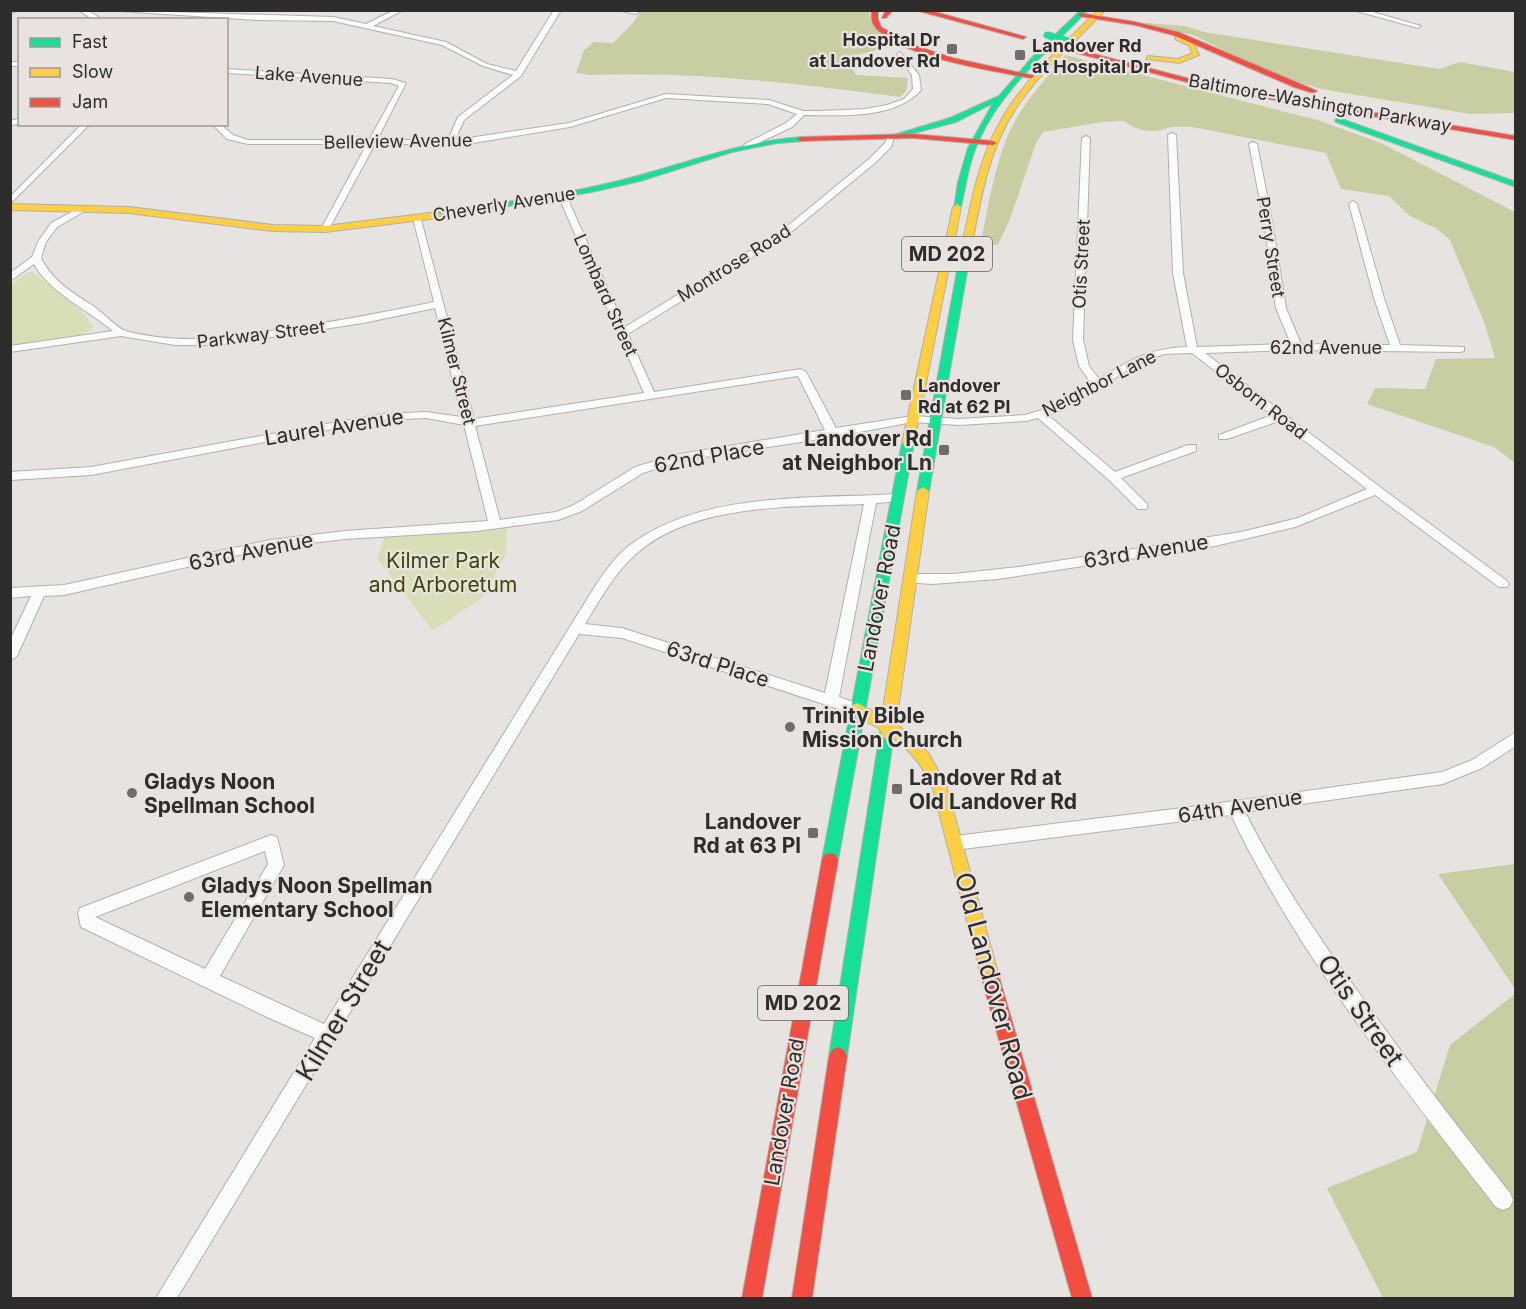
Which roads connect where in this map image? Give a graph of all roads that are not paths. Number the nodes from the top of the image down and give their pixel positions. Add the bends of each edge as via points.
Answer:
1 (15, 10) edge
2 (81, 10) edge
3 (107, 10) edge
4 (240, 10) edge
5 (400, 10) edge
6 (558, 10) edge
7 (620, 10) edge
8 (918, 10) edge
9 (954, 10) edge
10 (974, 10) edge
11 (1356, 10) edge
12 (10, 12) edge
13 (154, 12) edge
14 (636, 12) dead end
15 (884, 12) edge
16 (231, 14) edge
17 (1091, 15) edge
18 (96, 18) edge
19 (257, 18) junction
20 (228, 25) edge
21 (367, 26) junction
22 (1418, 26) dead end
23 (1023, 37) junction
24 (1044, 38) junction
25 (1078, 47) junction
26 (900, 54) dead end
27 (1033, 59) junction
28 (994, 64) junction
29 (228, 71) edge
30 (1020, 73) junction
31 (518, 74) junction
32 (1036, 77) junction
33 (1221, 89) junction
34 (1001, 97) junction
35 (802, 113) junction
36 (1424, 115) junction
37 (789, 125) junction
38 (85, 126) edge
39 (217, 126) edge
40 (1515, 130) edge
41 (1172, 135) dead end
42 (891, 137) junction
43 (1086, 138) dead end
44 (1515, 138) edge
45 (798, 139) junction
46 (975, 141) junction
47 (372, 143) junction
48 (450, 143) junction
49 (993, 143) junction
50 (1253, 144) dead end
51 (748, 146) junction
52 (1515, 185) edge
53 (562, 195) junction
54 (10, 202) edge
55 (1353, 204) dead end
56 (10, 207) edge
57 (59, 207) junction
58 (86, 208) junction
59 (417, 218) junction
60 (54, 225) junction
61 (325, 229) junction
62 (36, 258) junction
63 (10, 278) edge
64 (440, 304) junction
65 (121, 333) junction
66 (622, 333) junction
67 (1297, 347) junction
68 (1396, 347) junction
69 (1192, 348) junction
70 (10, 350) edge
71 (1460, 350) dead end
72 (1098, 385) junction
73 (650, 395) junction
74 (1040, 414) junction
75 (1281, 416) junction
76 (913, 419) junction
77 (935, 422) junction
78 (471, 423) junction
79 (833, 434) junction
80 (1223, 437) dead end
81 (1192, 448) dead end
82 (10, 476) edge
83 (1113, 477) junction
84 (1376, 490) junction
85 (898, 498) junction
86 (871, 500) junction
87 (1142, 506) dead end
88 (495, 524) junction
89 (909, 579) junction
90 (1503, 584) dead end
91 (10, 593) edge
92 (39, 593) junction
93 (577, 629) junction
94 (10, 656) edge
95 (831, 700) junction
96 (857, 709) junction
97 (888, 724) junction
98 (1515, 738) edge
99 (1235, 807) junction
100 (955, 843) junction
101 (208, 980) junction
102 (328, 1034) junction
103 (1503, 1200) dead end
104 (166, 1299) edge
105 (752, 1299) edge
106 (802, 1299) edge
107 (1082, 1299) edge

1 - 12 street
2 - 18 street
3 - 13 street
4 - 16 street
5 - 21 street
6 - 31 street
7 - 14 street
8 - 23 main road
9 - 23 main road, Baltimore-Washington Parkway
10 - 24 main road, Baltimore-Washington Parkway
11 - 22 street
13 - 16 street via 221,17
15 - 28 main road via 891,28 907,37
15 - 30 main road via 874,17 877,25 891,36 952,58
16 - 19 street
17 - 25 main road via 1183,40 1194,46 1197,53 1188,59 1164,61
17 - 27 main road, Landover Road / MD 202
17 - 32 main road, Landover Road / MD 202
17 - 36 main road via 1192,39 1293,85
19 - 20 street
19 - 21 street via 326,18
21 - 31 street via 444,43 485,65
23 - 24 main road, Baltimore-Washington Parkway
24 - 25 main road, Baltimore-Washington Parkway
25 - 33 main road, Baltimore-Washington Parkway
25 - 36 main road, Baltimore-Washington Parkway via 1231,81
26 - 35 street via 918,78 916,91 906,101 871,111
27 - 28 main road via 1018,64
27 - 30 main road, Landover Road / MD 202
28 - 30 main road
29 - 47 street, Lake Avenue via 401,83 402,88
30 - 32 main road
30 - 34 main road, Landover Road / MD 202
31 - 48 street via 460,119
32 - 49 main road, Landover Road / MD 202
33 - 44 main road, Baltimore-Washington Parkway
33 - 52 main road via 1320,113
34 - 42 main road via 953,120
34 - 46 main road, Landover Road / MD 202
35 - 37 street
35 - 48 street, Belleview Avenue via 770,102 666,96 561,127
36 - 40 main road, Baltimore-Washington Parkway
37 - 45 street
37 - 51 street
38 - 54 street
39 - 47 street, Belleview Avenue via 240,142
41 - 69 street, Osborn Road via 1178,273
42 - 45 main road, Cheverly Avenue
42 - 46 main road, Cheverly Avenue
42 - 66 street, Montrose Road via 872,160 782,235
43 - 72 street, Otis Street via 1077,327 1080,355 1089,376
45 - 51 main road, Cheverly Avenue
46 - 49 main road, Cheverly Avenue
46 - 76 main road, Landover Road / MD 202
47 - 48 street, Belleview Avenue
47 - 61 street
49 - 77 main road, Landover Road / MD 202 via 974,210
50 - 67 street, Perry Street via 1281,309
51 - 53 main road, Cheverly Avenue via 617,184
53 - 59 main road, Cheverly Avenue
53 - 66 street, Lombard Street
55 - 68 street
56 - 57 main road, Cheverly Avenue
57 - 58 main road, Cheverly Avenue
57 - 60 street
58 - 60 street
58 - 61 main road, Cheverly Avenue via 154,212 273,228
59 - 61 main road, Cheverly Avenue
59 - 64 street, Kilmer Street
60 - 62 street
62 - 63 street
62 - 65 street via 50,280
64 - 65 street, Parkway Street via 220,342 176,342
64 - 78 street, Kilmer Street
65 - 70 street, Parkway Street
66 - 73 street, Lombard Street
67 - 68 street, 62nd Avenue
67 - 69 street, 62nd Avenue
68 - 71 street, 62nd Avenue
69 - 72 street, Neighbor Lane via 1149,354
69 - 75 street, Osborn Road
72 - 74 street, Neighbor Lane
73 - 78 street, Laurel Avenue
73 - 79 street, Laurel Avenue via 801,372
74 - 77 street, Neighbor Lane via 995,421
74 - 83 street
75 - 80 street
75 - 84 street, Osborn Road
76 - 77 street, 62nd Place
76 - 79 street, 62nd Place
76 - 85 main road, Landover Road / MD 202
77 - 89 main road, Landover Road / MD 202
78 - 82 street, Laurel Avenue via 426,414 381,417 91,471
78 - 88 street, Kilmer Street
79 - 88 street, 62nd Place via 651,465 568,512
81 - 83 street
83 - 87 street
84 - 89 street, 63rd Avenue via 1290,524 1188,545 988,577
84 - 90 street, Osborn Road
85 - 86 street
85 - 96 main road, Landover Road / MD 202
86 - 93 street via 736,509 669,527 623,559
86 - 95 street
88 - 92 street, 63rd Avenue via 270,544
89 - 97 main road, Landover Road / MD 202
91 - 92 street, 63rd Avenue
92 - 94 street
93 - 95 street, 63rd Place via 622,633
93 - 102 street, Kilmer Street
95 - 96 street, 63rd Place
96 - 97 main road, Old Landover Road
96 - 105 main road, Landover Road / MD 202
97 - 100 main road, Old Landover Road via 914,742 933,767
97 - 106 main road, Landover Road / MD 202
98 - 99 street, 64th Avenue via 1477,764 1443,778
99 - 100 street, 64th Avenue
99 - 103 street, Otis Street via 1270,878 1299,922 1386,1047
100 - 107 main road, Old Landover Road
101 - 101 street via 276,865 271,842 86,913 87,922
101 - 102 street via 288,1020
102 - 104 street, Kilmer Street

